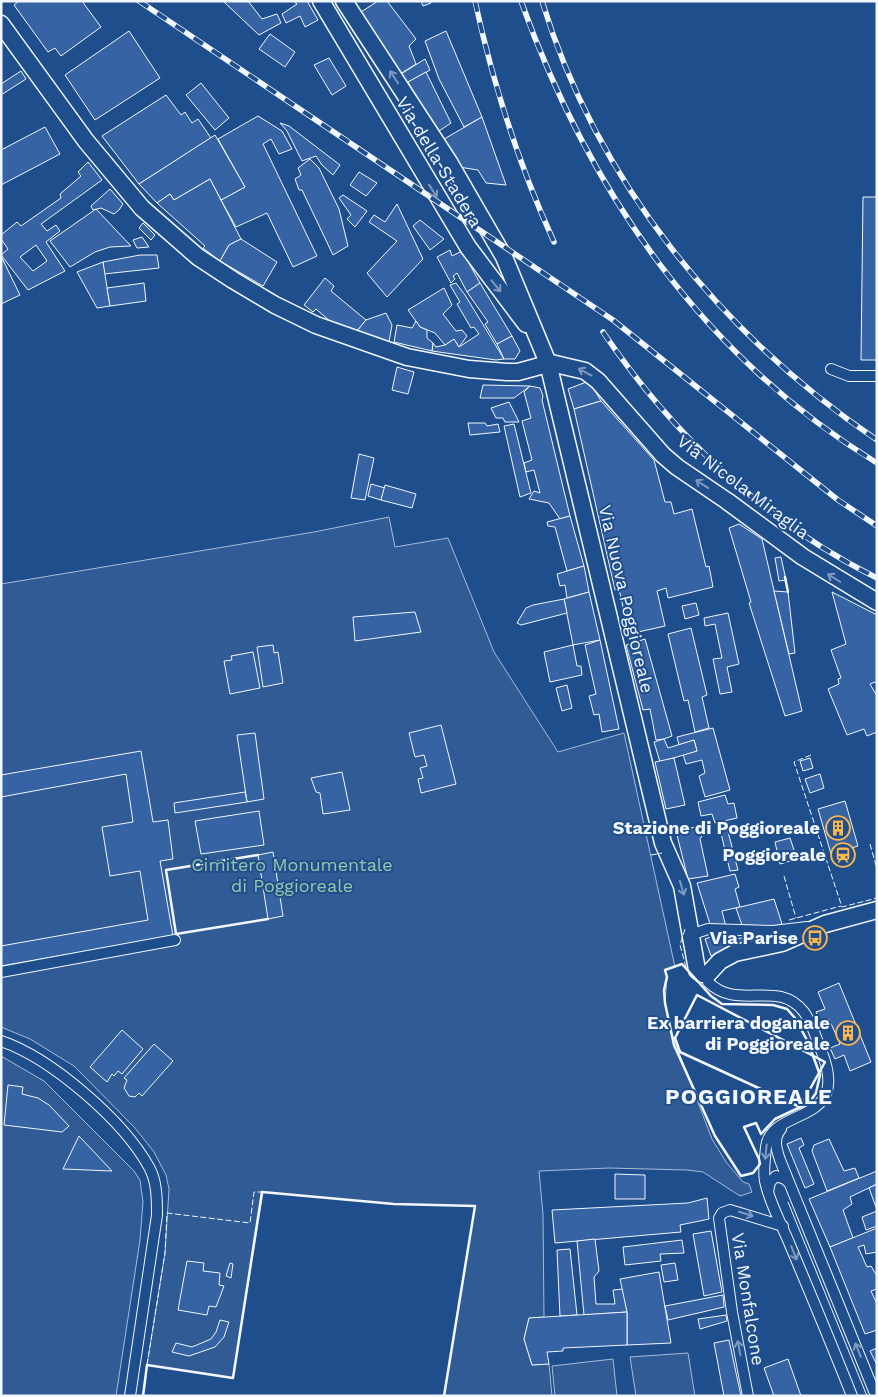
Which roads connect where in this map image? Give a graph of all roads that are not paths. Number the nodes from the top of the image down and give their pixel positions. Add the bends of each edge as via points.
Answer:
1 (321, 1) edge
2 (344, 1) edge
3 (1, 24) edge
4 (535, 336) junction
5 (548, 363) junction
6 (831, 369) dead end
7 (877, 376) edge
8 (877, 602) edge
9 (877, 910) edge
10 (825, 924) junction
11 (696, 932) dead end
12 (175, 940) dead end
13 (1, 972) edge
14 (710, 975) junction
15 (1, 1041) edge
16 (790, 1122) junction
17 (789, 1183) junction
18 (768, 1192) junction
19 (783, 1226) junction
20 (130, 1396) edge
21 (748, 1396) edge
22 (852, 1396) edge
23 (876, 1396) edge

1 -> 4 main road, Via della Stadera via 468,247
4 -> 2 main road, Via della Stadera via 504,257 449,162
3 - 5 main road via 86,141 142,208 198,257 233,280 316,325 407,357 470,369 507,372
4 - 5 main road, Via della Stadera
8 -> 5 main road, Via Nicola Miraglia via 802,557 677,467 591,375 571,366
5 -> 14 main road, Via Nuova Poggioreale via 663,843 682,886 696,966 699,972
6 - 7 street via 849,376
9 - 10 main road
10 - 11 street via 773,932 708,929
10 - 14 main road via 782,943 735,953
12 - 13 street
14 - 16 street via 725,994 783,997 798,1005 804,1013 826,1062 828,1087 817,1107
15 - 20 street via 38,1058 75,1085 126,1135 149,1168 157,1198 157,1215
16 - 17 street via 779,1131 776,1141
16 -> 18 street via 776,1130 767,1142 764,1175
17 - 18 street via 776,1176 770,1182
23 -> 17 street
18 - 19 street
21 -> 19 street, Via Monfalcone via 719,1218 730,1210
19 -> 22 street

